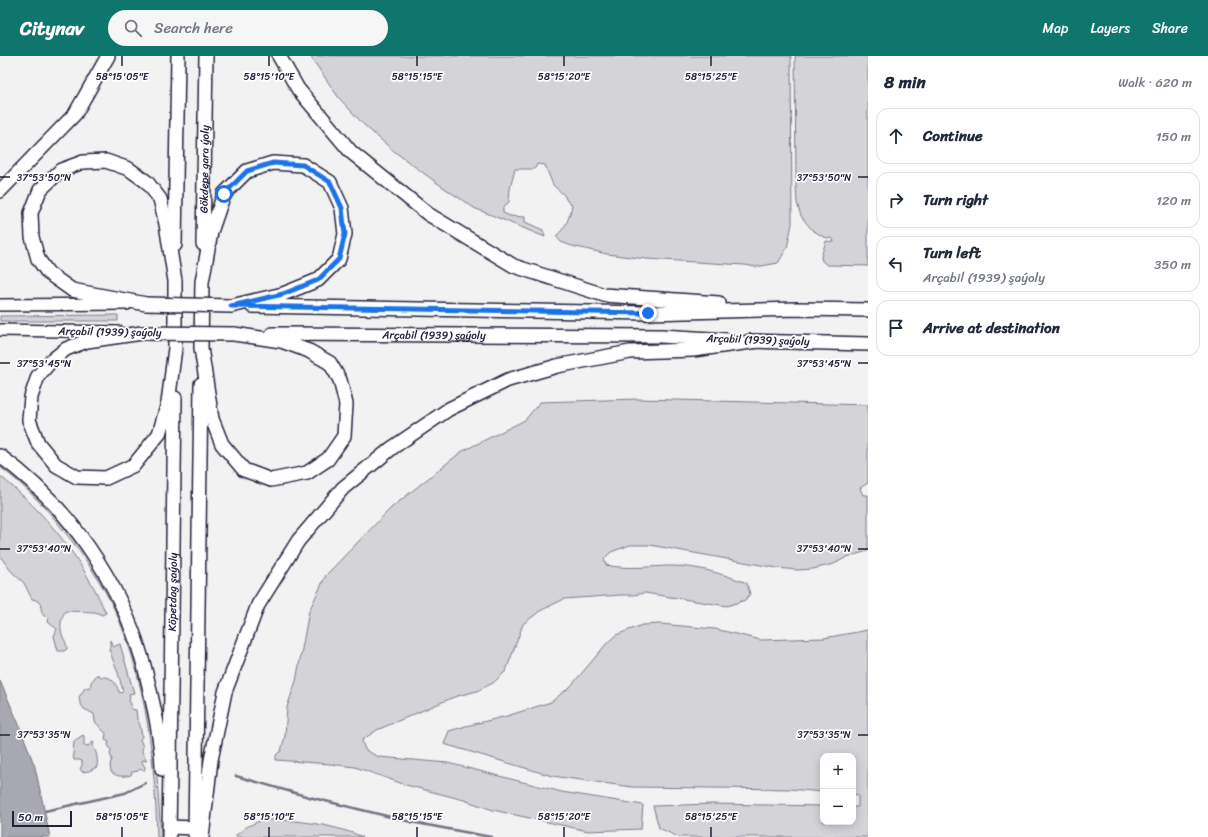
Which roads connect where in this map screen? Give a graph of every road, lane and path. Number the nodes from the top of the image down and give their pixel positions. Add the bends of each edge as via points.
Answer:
1 (108, 56) edge
2 (178, 56) edge
3 (206, 56) edge
4 (279, 56) edge
5 (0, 191) edge
6 (175, 281) junction
7 (202, 282) junction
8 (146, 304) junction
9 (0, 305) edge
10 (231, 306) junction
11 (868, 306) edge
12 (798, 309) junction
13 (868, 310) edge
14 (0, 330) edge
15 (142, 333) junction
16 (234, 334) junction
17 (758, 341) junction
18 (868, 344) edge
19 (175, 348) junction
20 (201, 348) junction
21 (0, 456) edge
22 (168, 834) edge
23 (197, 834) edge

1 - 5 main road via 75,114
2 - 6 main road
3 - 7 main road, Gökdepe gara ýoly
4 - 12 main road via 298,89 351,152 428,214 514,266 604,295
6 - 8 main road via 160,199 147,182 129,169 106,161 83,162 60,170 40,190 31,213 32,237 38,259 48,273 72,290
6 - 19 main road
7 - 10 main road via 211,232 224,194 247,171 273,163 303,165 330,182 342,208 345,234 339,259 318,280 283,294
7 - 20 main road
8 - 9 street
8 - 10 main road, bridge
10 - 12 main road via 648,313
11 - 12 street
12 - 13 main road
14 - 15 street, Arçabil (1939) şaýoly
15 - 16 main road, Arçabil (1939) şaýoly, bridge
15 - 19 main road via 87,341 66,349 38,376 31,397 29,420 38,443 56,465 77,477 106,478 134,465 159,434 168,404
16 - 17 main road, Arçabil (1939) şaýoly via 661,336
16 - 20 main road via 281,341 309,351 330,364 340,380 346,404 344,436 328,459 306,473 271,480 244,470 222,444 212,419
17 - 18 main road, Arçabil (1939) şaýoly
17 - 23 main road via 693,350 630,352 557,366 508,380 450,409 392,448 343,488 298,541 258,605 225,692
19 - 22 main road, Köpetdag şaýoly
20 - 23 main road
21 - 22 main road via 41,491 84,542 117,597 132,630 151,693 162,754
22 - 23 main road

